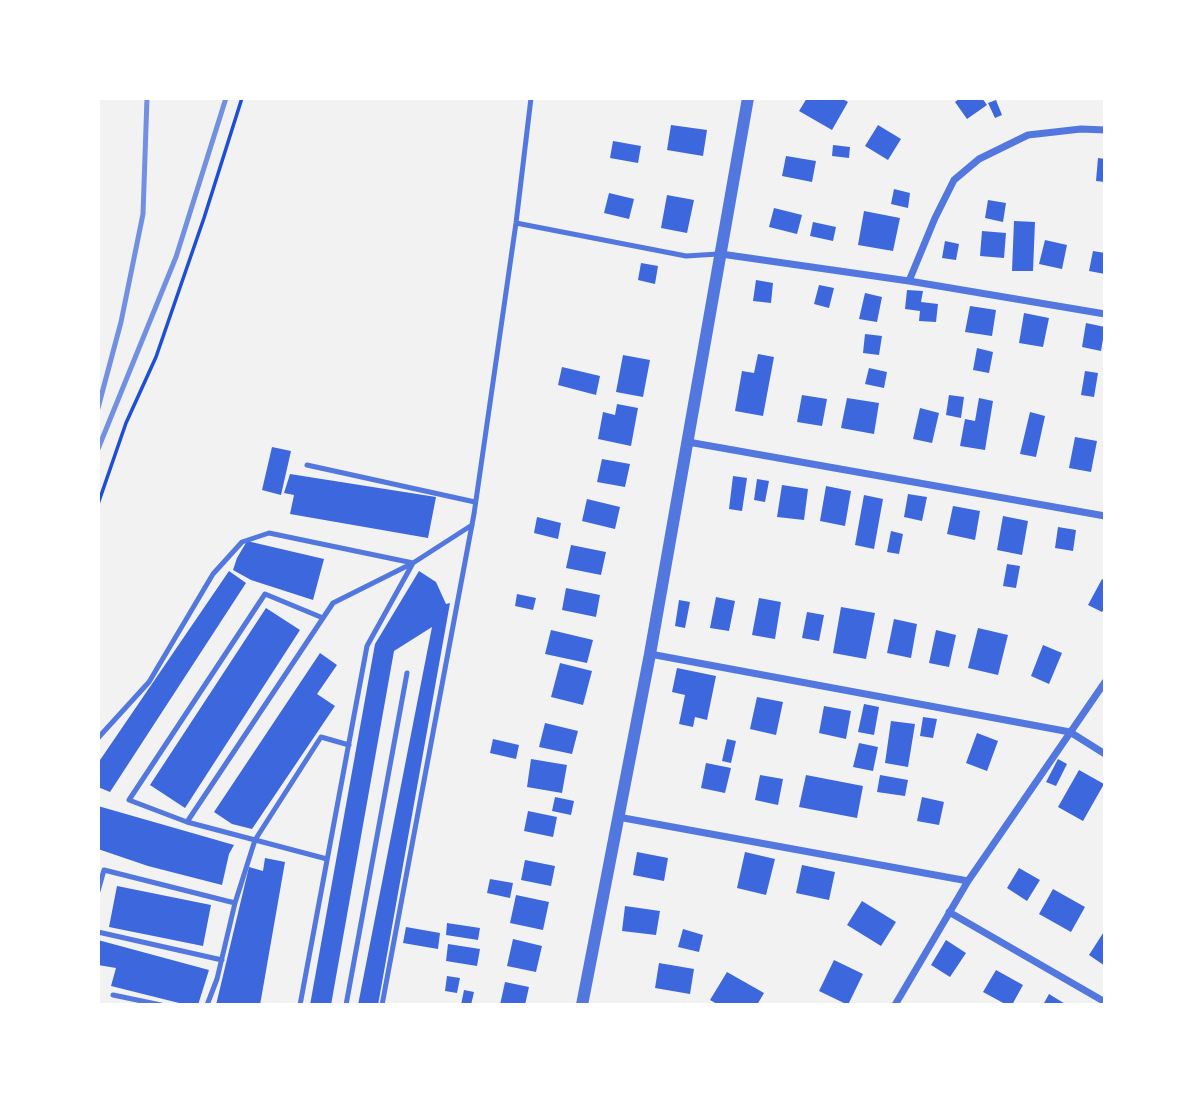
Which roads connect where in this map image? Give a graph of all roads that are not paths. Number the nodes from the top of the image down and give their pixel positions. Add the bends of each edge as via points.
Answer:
1 (531, 98) edge
2 (748, 98) edge
3 (1105, 130) edge
4 (516, 223) junction
5 (721, 254) junction
6 (909, 281) junction
7 (1105, 314) edge
8 (688, 442) junction
9 (307, 465) dead end
10 (475, 502) junction
11 (1105, 516) edge
12 (472, 525) junction
13 (413, 563) junction
14 (323, 618) junction
15 (650, 654) junction
16 (407, 673) dead end
17 (1105, 682) edge
18 (1070, 732) junction
19 (98, 738) edge
20 (349, 745) junction
21 (1105, 754) edge
22 (618, 817) junction
23 (187, 822) junction
24 (255, 840) junction
25 (327, 859) junction
26 (968, 881) junction
27 (98, 891) edge
28 (235, 903) junction
29 (948, 912) junction
30 (98, 932) edge
31 (222, 960) junction
32 (113, 995) dead end
33 (1105, 1002) edge
34 (162, 1005) edge
35 (206, 1005) edge
36 (300, 1005) edge
37 (345, 1005) edge
38 (382, 1005) edge
39 (582, 1005) edge
40 (895, 1005) edge

1 - 4 lane
2 - 5 street
3 - 6 street via 1028,135 979,159 954,180
4 - 5 lane via 686,256
4 - 10 lane
5 - 6 street
5 - 8 street
6 - 7 street
8 - 11 street
8 - 15 street
9 - 10 lane
10 - 12 lane
12 - 13 lane
12 - 38 lane
13 - 14 lane via 333,603
13 - 19 lane via 269,533 242,542 213,574 149,681
13 - 20 lane via 367,646
14 - 23 lane
14 - 23 lane via 265,594 128,800
15 - 18 street
15 - 22 street
16 - 37 lane
17 - 18 street
18 - 21 street
18 - 26 street
20 - 24 lane via 321,737
20 - 25 lane
22 - 26 street
22 - 39 street
23 - 24 lane
24 - 25 lane
24 - 28 lane
25 - 36 lane
26 - 29 street
27 - 28 lane via 104,870
28 - 31 lane
29 - 33 street
29 - 40 street
30 - 31 lane
31 - 35 lane
32 - 34 lane

